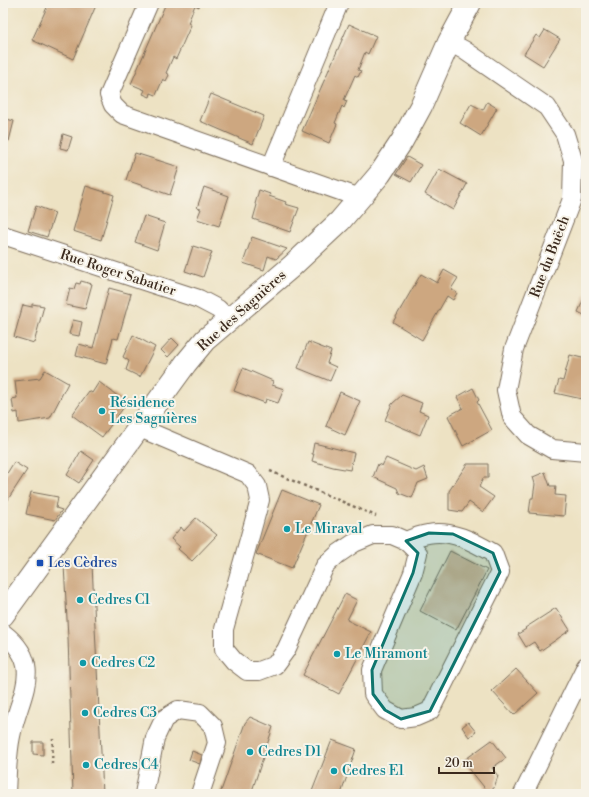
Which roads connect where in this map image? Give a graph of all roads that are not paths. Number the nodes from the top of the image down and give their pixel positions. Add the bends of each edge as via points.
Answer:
1 (149, 3) edge
2 (339, 3) edge
3 (470, 3) edge
4 (449, 42) junction
5 (271, 167) junction
6 (360, 198) junction
7 (3, 235) edge
8 (228, 319) junction
9 (140, 428) junction
10 (586, 452) edge
11 (406, 541) junction
12 (3, 615) edge
13 (3, 633) edge
14 (586, 666) edge
15 (6, 794) edge
16 (144, 794) edge
17 (200, 794) edge
18 (523, 794) edge

1 - 5 street via 109,95 113,105 122,114
2 - 5 street
3 - 4 main road, Rue des Sagnières
4 - 6 main road, Rue des Sagnières via 421,106 402,141
4 - 10 street, Rue du Buëch via 548,107 565,134 573,160 572,199 514,349 506,390 512,417 528,434 552,449
5 - 6 street
6 - 8 main road, Rue des Sagnières via 302,257
7 - 8 street, Rue Roger Sabatier via 199,299 218,309
8 - 9 main road, Rue des Sagnières via 205,340 186,363
9 - 11 street via 248,474 257,486 260,500 224,628 224,648 234,661 247,671 259,671 275,665 286,650 325,566 338,554 354,543 373,535 392,535
9 - 12 main road, Rue des Sagnières
11 - 11 street via 418,553 413,573 372,670 373,694 385,710 401,719 416,717 430,710 500,572 493,553 453,534 429,533
13 - 15 street via 18,646 27,669 24,695 11,735
14 - 18 street
16 - 17 street via 155,738 164,719 178,710 200,713 214,726 217,743

